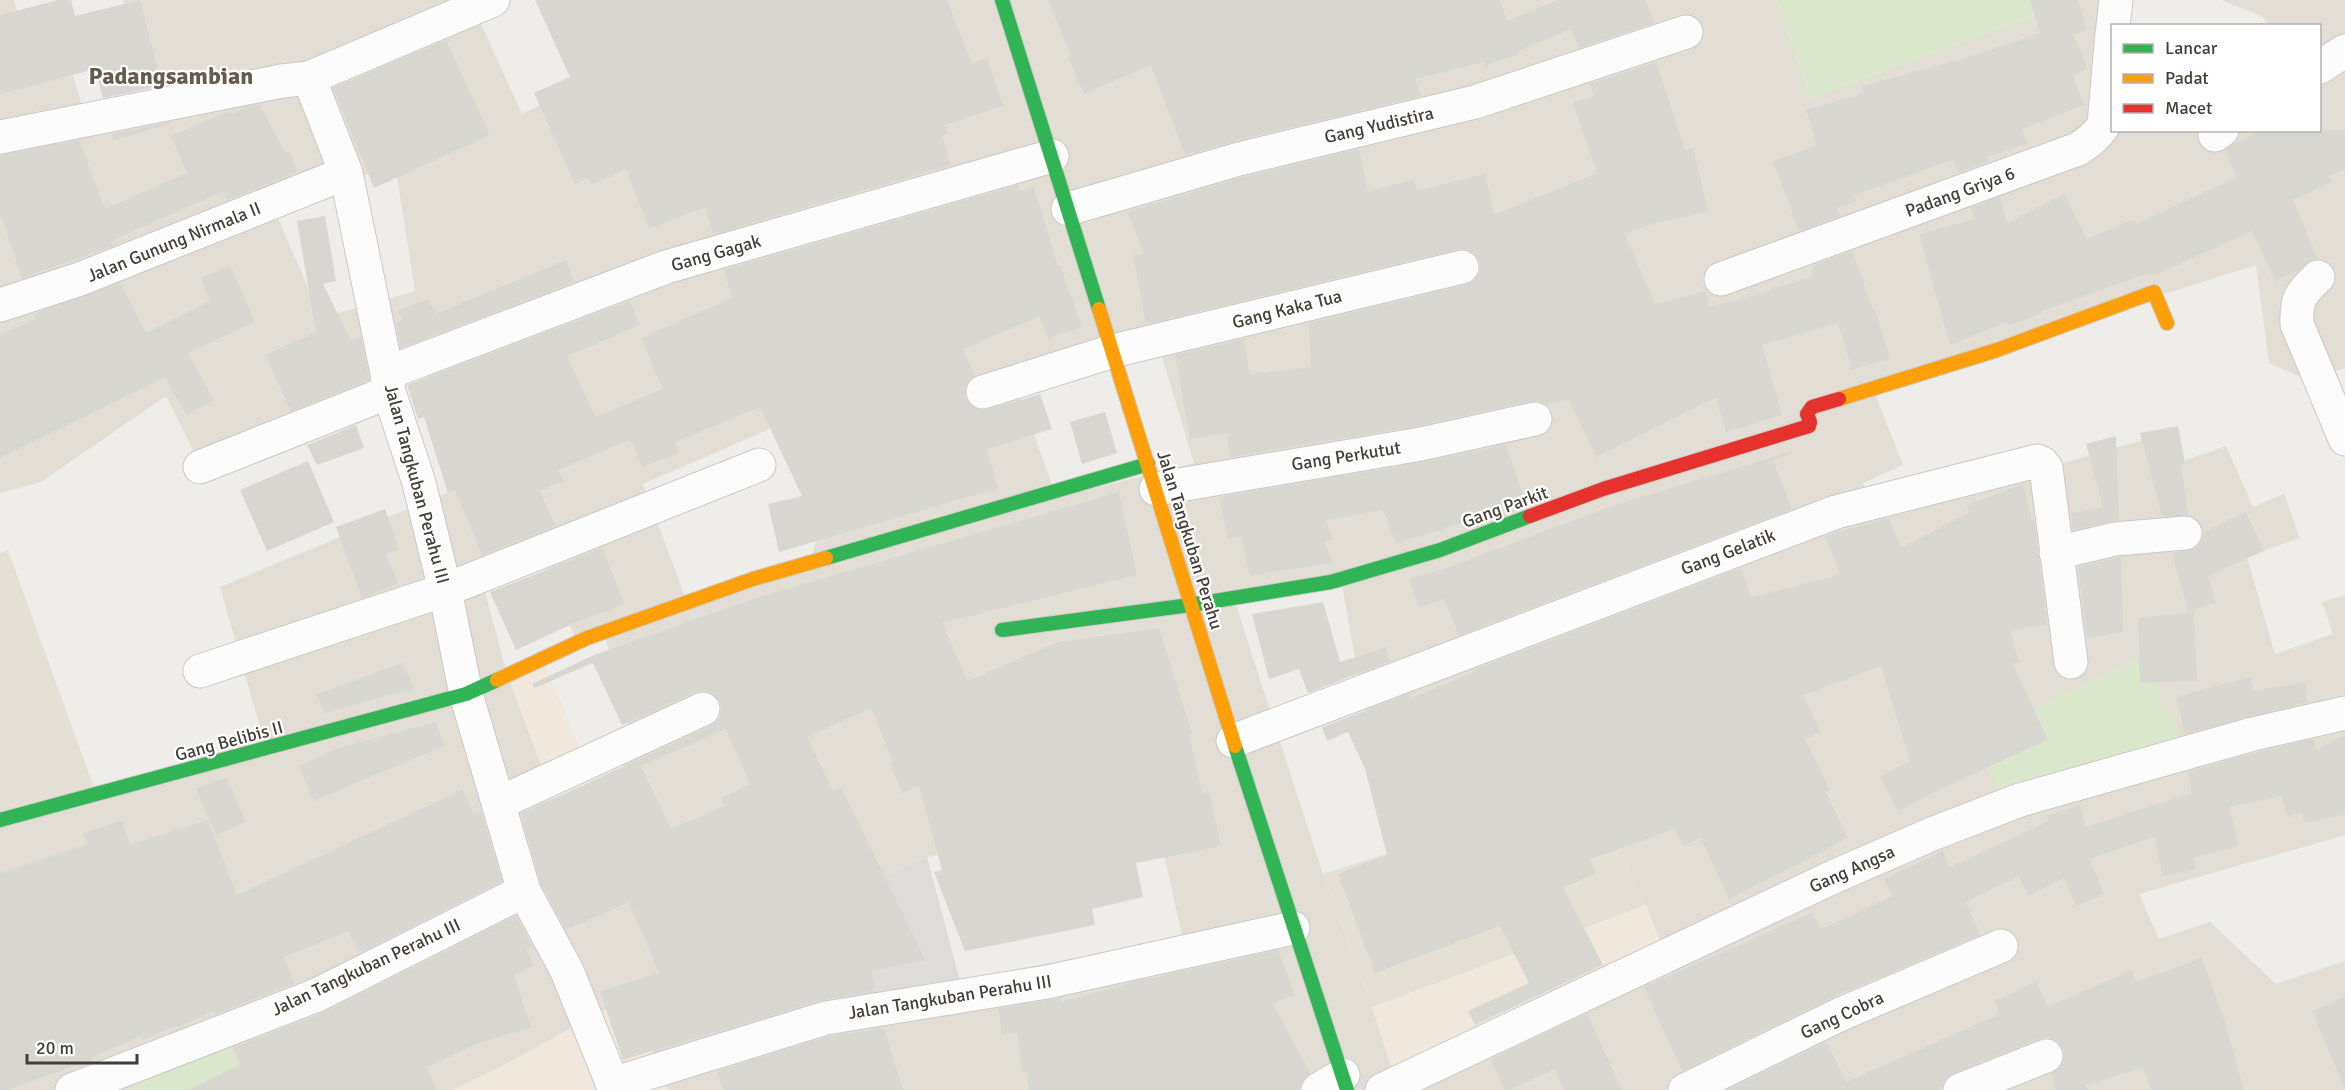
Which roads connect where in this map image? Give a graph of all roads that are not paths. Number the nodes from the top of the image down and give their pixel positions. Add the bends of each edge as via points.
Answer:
1 (493, 0) edge
2 (1002, 0) edge
3 (2116, 0) edge
4 (2113, 24) edge
5 (1686, 33) dead end
6 (2111, 44) edge
7 (2345, 51) edge
8 (2321, 66) edge
9 (309, 78) junction
10 (0, 137) edge
11 (1052, 156) junction
12 (346, 173) junction
13 (1068, 209) junction
14 (1462, 267) dead end
15 (2318, 277) dead end
16 (1721, 279) dead end
17 (0, 305) edge
18 (2167, 323) dead end
19 (1113, 351) junction
20 (388, 382) junction
21 (983, 392) dead end
22 (1536, 419) dead end
23 (2345, 439) edge
24 (759, 465) dead end
25 (200, 467) dead end
26 (1152, 477) junction
27 (2185, 533) dead end
28 (2056, 553) junction
29 (446, 590) junction
30 (1190, 605) junction
31 (1002, 630) dead end
32 (2071, 662) dead end
33 (200, 671) dead end
34 (466, 694) junction
35 (703, 710) dead end
36 (2345, 713) edge
37 (1233, 741) junction
38 (499, 803) junction
39 (0, 820) edge
40 (524, 891) junction
41 (1293, 928) junction
42 (2001, 946) dead end
43 (2046, 1056) dead end
44 (1336, 1085) edge
45 (614, 1087) edge
46 (72, 1090) edge
47 (1382, 1090) edge
48 (1685, 1090) edge
49 (1960, 1090) edge

1 - 9 street
2 - 11 street, Jalan Tangkuban Perahu
3 - 4 street
5 - 13 street, Gang Yudistira via 1475,102 1239,159
6 - 16 street, Padang Griya 6 via 2104,125 2089,143
7 - 8 street
9 - 10 street
9 - 12 street, Jalan Tangkuban Perahu III
11 - 13 street, Jalan Tangkuban Perahu
11 - 20 street, Gang Gagak via 666,267
12 - 17 street, Jalan Gunung Nirmala II via 80,279
12 - 20 street, Jalan Tangkuban Perahu III
13 - 19 street, Jalan Tangkuban Perahu
14 - 19 street, Gang Kaka Tua
15 - 23 street via 2300,294 2297,324
18 - 30 street, Gang Parkit via 2156,295 2150,292 1997,350 1812,406 1807,414 1809,426 1603,489 1440,550 1331,582
19 - 21 street, Gang Kaka Tua
19 - 26 street, Jalan Tangkuban Perahu
20 - 25 street, Gang Gagak
20 - 29 street, Jalan Tangkuban Perahu III
22 - 26 street, Gang Perkutut via 1421,444
24 - 29 street
26 - 30 street, Jalan Tangkuban Perahu
26 - 34 street, Gang Belibis II via 753,579 587,638
27 - 28 street via 2115,539
28 - 32 street, Gang Gelatik
28 - 37 street, Gang Gelatik via 2046,468 2037,461 1836,512
29 - 33 street
29 - 34 street, Jalan Tangkuban Perahu III
30 - 31 street
30 - 37 street, Jalan Tangkuban Perahu
34 - 38 street, Jalan Tangkuban Perahu III
34 - 39 street, Gang Belibis II
35 - 38 street
36 - 47 street, Gang Angsa via 2253,734 2020,800 1932,834
37 - 41 street, Jalan Tangkuban Perahu
38 - 40 street, Jalan Tangkuban Perahu III
40 - 45 street, Jalan Tangkuban Perahu III via 567,971
40 - 46 street, Jalan Tangkuban Perahu III via 316,995
41 - 44 street, Jalan Tangkuban Perahu
41 - 45 street, Jalan Tangkuban Perahu III via 1047,982 826,1018
42 - 48 street, Gang Cobra via 1841,1014
43 - 49 street

